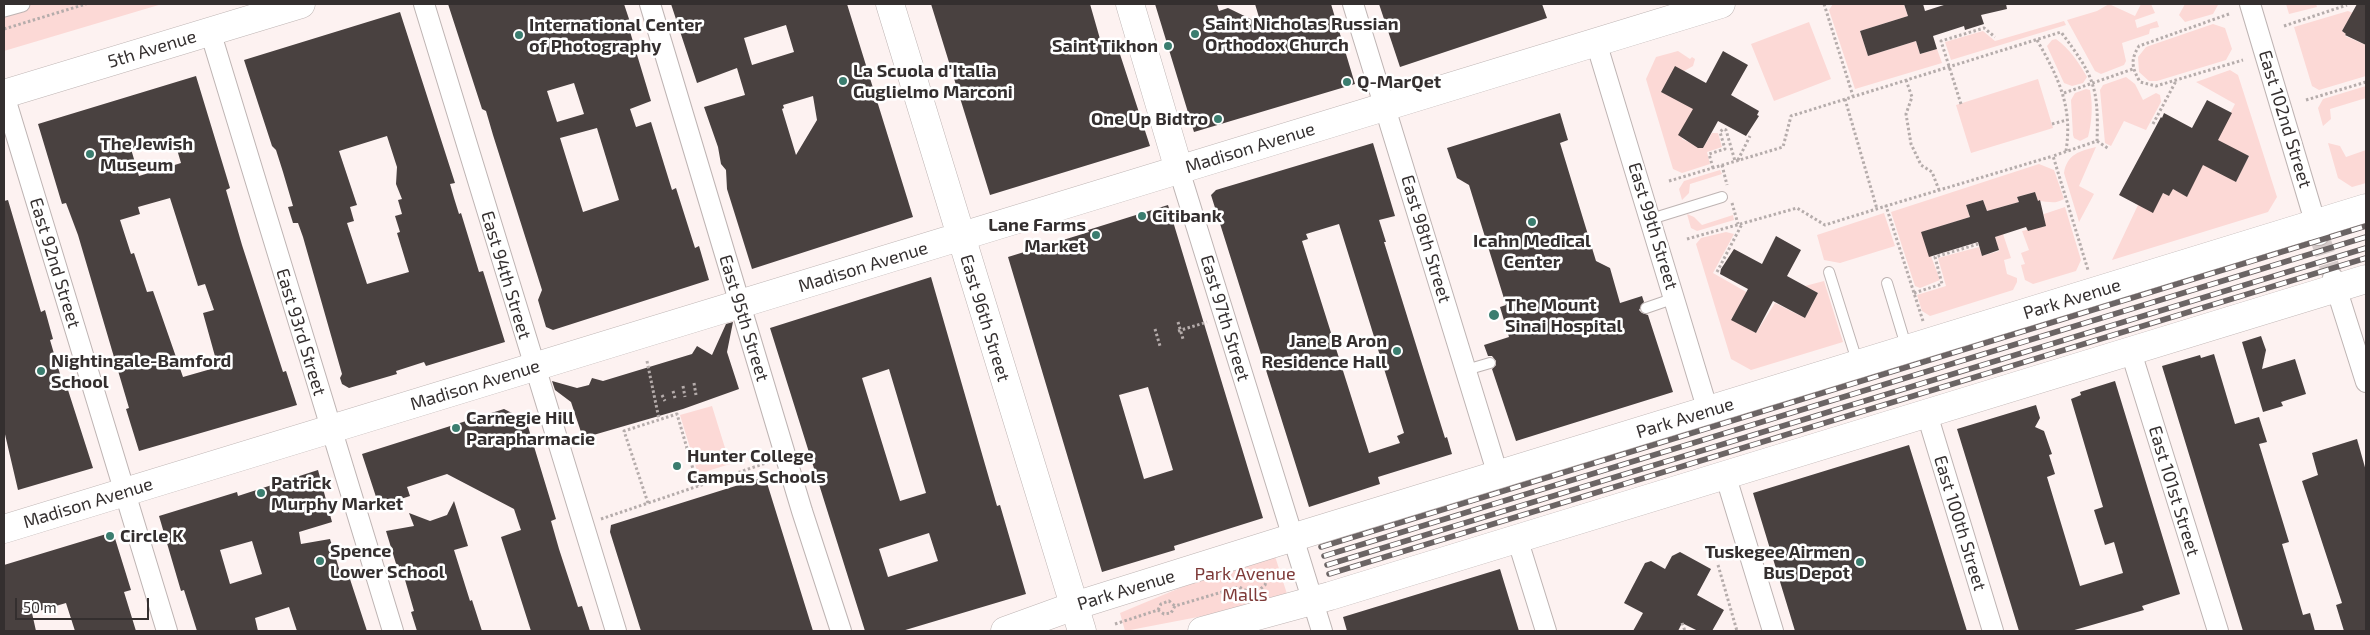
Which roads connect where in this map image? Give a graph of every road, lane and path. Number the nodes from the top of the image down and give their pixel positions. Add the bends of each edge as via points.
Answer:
1 (22, 4) edge
2 (86, 4) edge
3 (301, 4) edge
4 (424, 4) edge
5 (650, 4) edge
6 (890, 4) edge
7 (1130, 4) edge
8 (1353, 4) edge
9 (1721, 4) edge
10 (1824, 4) edge
11 (2250, 4) edge
12 (2347, 6) dead end
13 (4, 9) edge
14 (2229, 14) dead end
15 (2284, 26) dead end
16 (4, 29) edge
17 (210, 31) junction
18 (1995, 37) dead end
19 (2037, 40) junction
20 (1596, 42) junction
21 (2243, 60) dead end
22 (1949, 66) junction
23 (2133, 69) junction
24 (1906, 80) junction
25 (2176, 80) junction
26 (2094, 82) junction
27 (2366, 82) edge
28 (2064, 93) junction
29 (4, 95) edge
30 (1853, 96) junction
31 (1845, 98) junction
32 (2306, 100) dead end
33 (1961, 104) dead end
34 (1385, 108) junction
35 (2067, 120) junction
36 (2052, 124) dead end
37 (2153, 124) dead end
38 (1750, 136) dead end
39 (2097, 141) junction
40 (2109, 149) dead end
41 (2066, 151) junction
42 (2052, 156) junction
43 (1736, 161) junction
44 (1722, 165) junction
45 (1713, 168) junction
46 (1180, 170) junction
47 (1669, 181) dead end
48 (1728, 188) dead end
49 (1938, 190) junction
50 (1726, 196) joint
51 (1886, 206) junction
52 (2366, 208) edge
53 (1877, 209) junction
54 (1651, 218) junction
55 (1740, 224) junction
56 (2317, 229) junction
57 (961, 237) junction
58 (1687, 239) dead end
59 (1978, 244) dead end
60 (1717, 272) dead end
61 (1829, 272) dead end
62 (2089, 273) dead end
63 (2366, 279) edge
64 (1887, 283) dead end
65 (2335, 283) junction
66 (1914, 293) junction
67 (1674, 298) junction
68 (740, 304) junction
69 (1646, 308) dead end
70 (1178, 322) dead end
71 (1203, 323) dead end
72 (1924, 324) dead end
73 (1155, 328) dead end
74 (1179, 331) junction
75 (1184, 339) dead end
76 (1160, 346) dead end
77 (1907, 350) junction
78 (2132, 352) junction
79 (646, 361) dead end
80 (1490, 363) dead end
81 (1859, 365) junction
82 (535, 367) junction
83 (1466, 370) junction
84 (2366, 382) edge
85 (694, 384) dead end
86 (683, 386) dead end
87 (673, 391) dead end
88 (696, 394) dead end
89 (662, 395) dead end
90 (685, 397) dead end
91 (675, 398) dead end
92 (664, 401) dead end
93 (1708, 411) junction
94 (1927, 414) junction
95 (659, 419) junction
96 (331, 430) junction
97 (769, 462) dead end
98 (1725, 474) junction
99 (1498, 475) junction
100 (698, 486) junction
101 (125, 492) junction
102 (648, 503) junction
103 (601, 519) dead end
104 (4, 529) edge
105 (1293, 538) junction
106 (1517, 538) junction
107 (1718, 565) dead end
108 (1284, 573) dead end
109 (1313, 601) junction
110 (1175, 606) junction
111 (1158, 610) junction
112 (1078, 619) edge
113 (1682, 623) dead end
114 (1115, 624) dead end
115 (167, 631) edge
116 (393, 631) edge
117 (616, 631) edge
118 (841, 631) edge
119 (1005, 631) edge
120 (1202, 631) edge
121 (1322, 631) edge
122 (1546, 631) edge
123 (1685, 631) edge
124 (1737, 631) edge
125 (1773, 631) edge
126 (1993, 631) edge
127 (2218, 631) edge

1 - 13 street
2 - 16 path
3 - 17 main road, 5th Avenue
4 - 82 street, East 94th Street
5 - 68 street, East 95th Street
6 - 57 main road, East 96th Street
7 - 46 main road, East 97th Street
8 - 34 street, East 98th Street
9 - 20 main road, Madison Avenue
10 - 30 path
11 - 56 street, East 102nd Street
12 - 15 path
14 - 23 path via 2139,46 2133,56
17 - 29 main road, 5th Avenue
17 - 96 street, East 93rd Street
18 - 22 path via 1984,28 1941,41
19 - 22 path
19 - 26 path via 2061,32
19 - 28 path
20 - 34 main road, Madison Avenue
20 - 54 street, East 99th Street
21 - 25 path
22 - 24 path
22 - 33 path
23 - 25 path via 2140,82 2156,86
23 - 26 path
24 - 30 path
24 - 49 path via 1912,97 1906,114 1911,144 1921,165 1932,172
25 - 37 path
26 - 28 path
26 - 39 path via 2098,110
27 - 32 path
28 - 35 path
29 - 101 street, East 92nd Street
30 - 31 path
31 - 43 path via 1791,116 1783,147
31 - 53 path
34 - 46 main road, Madison Avenue
34 - 83 street, East 98th Street
35 - 36 path
35 - 41 path
38 - 43 path
39 - 40 path
39 - 41 path
41 - 42 path
42 - 49 path
42 - 62 path
43 - 44 path
43 - 45 path via 1723,129 1720,132 1725,149 1709,154
44 - 45 path
44 - 48 path
45 - 47 path
46 - 57 main road, Madison Avenue
46 - 105 street, East 97th Street
49 - 51 path
50 - 54 lane
50 - 55 path
51 - 53 path
51 - 66 path
52 - 56 main road, Park Avenue
53 - 55 path via 1825,225 1797,208
54 - 67 street, East 99th Street
55 - 58 path
55 - 60 path
56 - 77 main road, Park Avenue
57 - 68 main road, Madison Avenue
57 - 112 main road, East 96th Street
59 - 66 path via 1934,257 1942,284
61 - 81 lane
63 - 65 main road
64 - 77 lane
65 - 78 main road
65 - 84 street
66 - 72 path
67 - 69 lane
67 - 93 street, East 99th Street
68 - 82 main road, Madison Avenue
68 - 118 street, East 95th Street
70 - 74 path
71 - 74 path
73 - 76 path
74 - 75 path
77 - 81 main road, Park Avenue
78 - 94 main road
78 - 127 street, East 101st Street
79 - 95 path
80 - 83 lane
81 - 93 main road, Park Avenue
82 - 96 main road, Madison Avenue
82 - 117 street, East 94th Street
83 - 99 street, East 98th Street
85 - 88 path
86 - 90 path
87 - 91 path
89 - 92 path
93 - 99 main road, Park Avenue
94 - 98 main road
94 - 126 street, East 100th Street
95 - 100 path via 677,414
95 - 102 path via 624,431
96 - 101 main road, Madison Avenue
96 - 116 street, East 93rd Street
97 - 100 path
98 - 106 main road
98 - 125 street
99 - 105 main road, Park Avenue
100 - 102 path
101 - 104 main road, Madison Avenue
101 - 115 street, East 92nd Street
102 - 103 path
105 - 109 street, East 97th Street
105 - 112 main road, Park Avenue
106 - 109 main road
106 - 122 street
107 - 124 path
108 - 110 path via 1267,578 1263,588 1254,593 1239,587
109 - 120 main road
109 - 121 street, East 97th Street
110 - 111 path via 1168,614
110 - 111 path via 1169,601 1161,604
111 - 114 path
112 - 119 main road, Park Avenue
113 - 123 path

